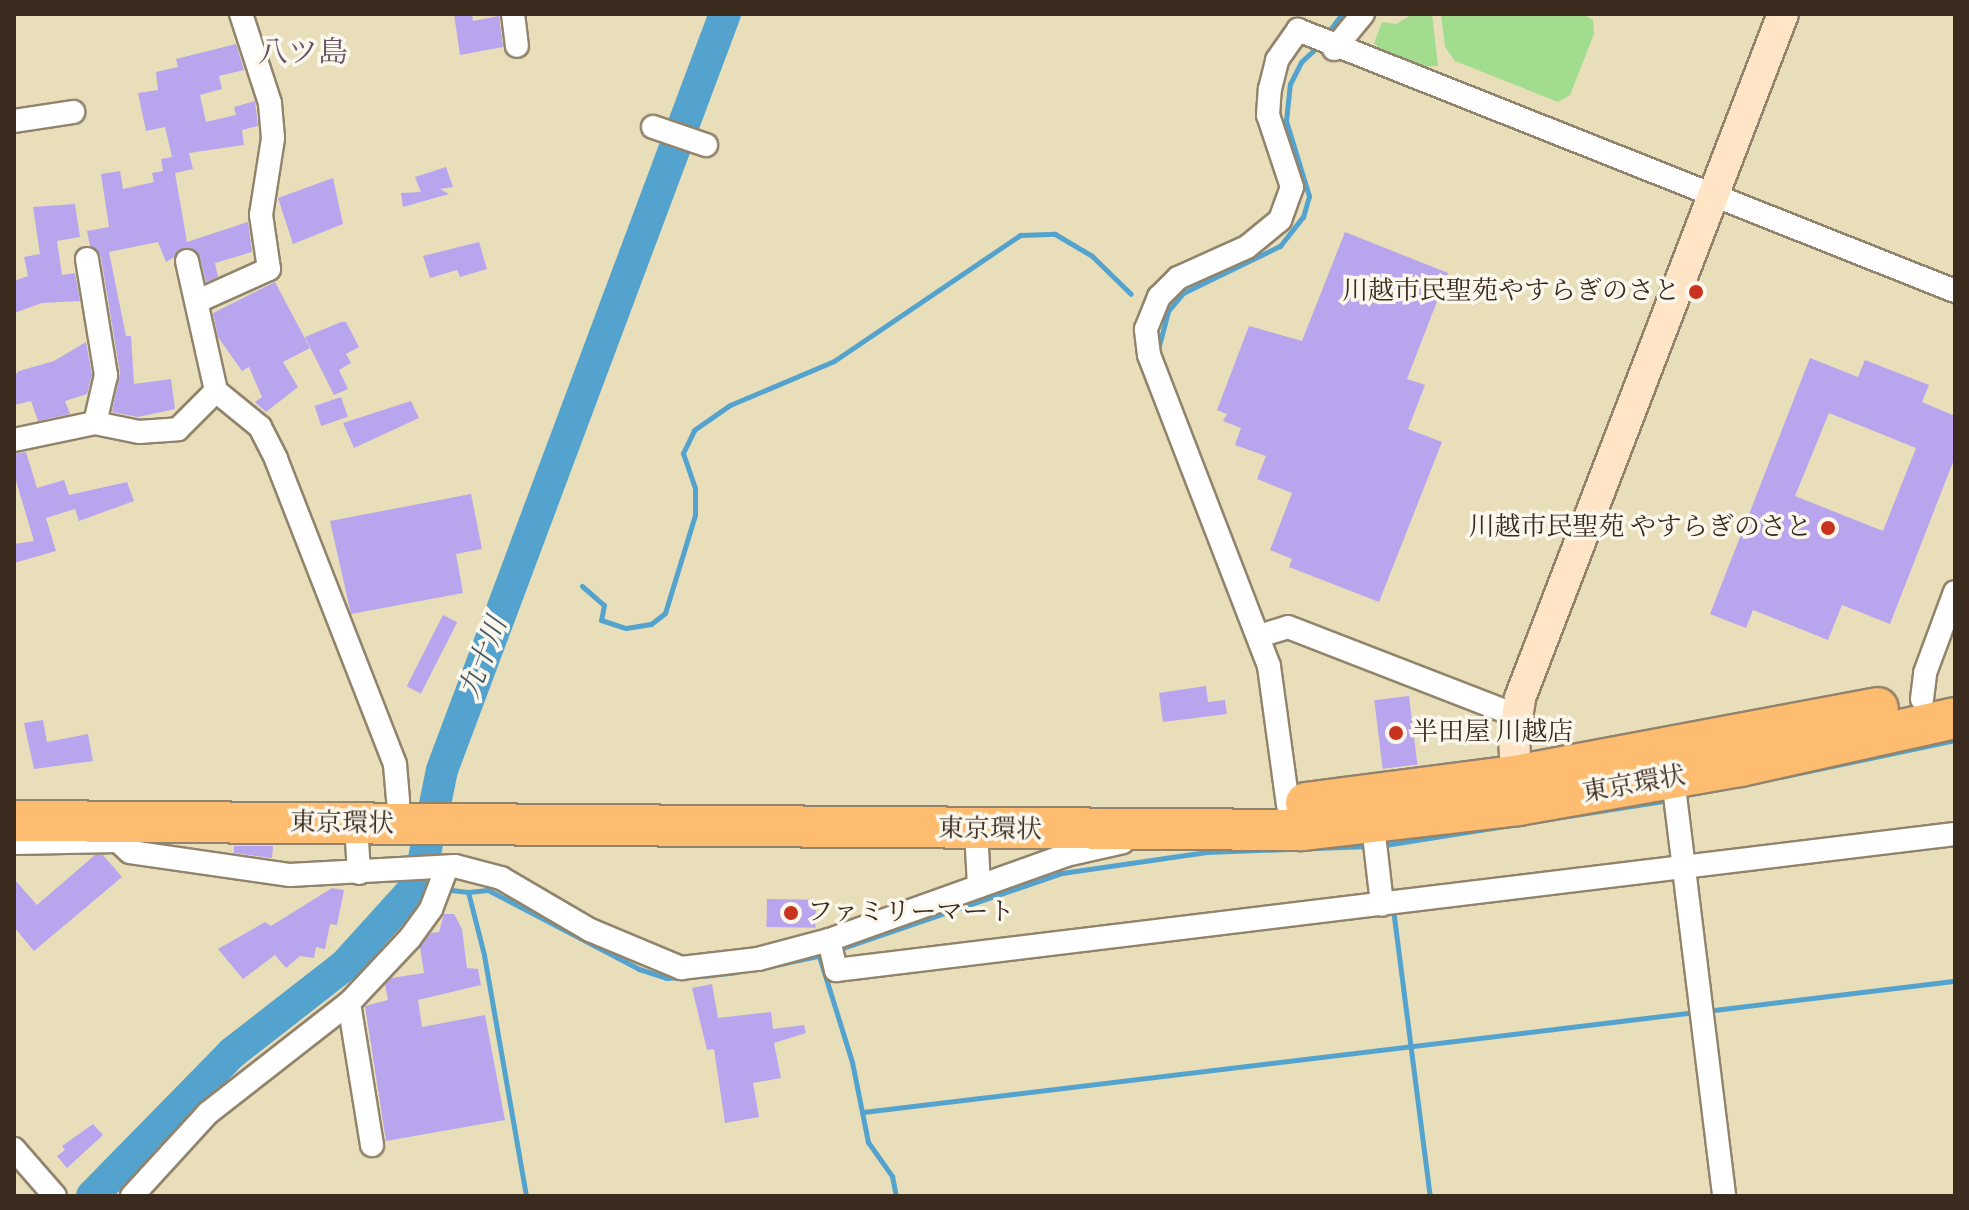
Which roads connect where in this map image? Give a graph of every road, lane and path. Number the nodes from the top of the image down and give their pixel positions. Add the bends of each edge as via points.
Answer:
1 (241, 14) edge
2 (513, 14) edge
3 (1363, 14) edge
4 (1783, 14) edge
5 (1326, 44) junction
6 (517, 46) dead end
7 (73, 112) dead end
8 (14, 121) edge
9 (653, 127) dead end
10 (706, 145) dead end
11 (1712, 196) junction
12 (87, 259) dead end
13 (187, 261) dead end
14 (1955, 291) edge
15 (198, 301) junction
16 (216, 391) junction
17 (95, 423) junction
18 (14, 440) edge
19 (1955, 592) edge
20 (1265, 634) junction
21 (1944, 703) edge
22 (1515, 715) junction
23 (1673, 779) junction
24 (1517, 791) junction
25 (14, 797) edge
26 (398, 801) junction
27 (1288, 805) junction
28 (454, 814) junction
29 (14, 821) edge
30 (356, 824) junction
31 (1373, 826) junction
32 (976, 830) junction
33 (110, 832) junction
34 (1163, 832) junction
35 (1955, 834) edge
36 (14, 843) edge
37 (451, 866) junction
38 (1683, 866) junction
39 (359, 873) junction
40 (979, 886) junction
41 (1382, 904) junction
42 (829, 940) junction
43 (349, 1003) junction
44 (372, 1145) dead end
45 (14, 1149) edge
46 (55, 1196) edge
47 (132, 1196) edge
48 (1724, 1196) edge

1 - 15 street via 270,103 273,138 261,215 269,269
2 - 6 street
3 - 5 street
4 - 11 street
5 - 11 street
5 - 20 street via 1298,30 1273,72 1268,115 1292,187 1280,220 1247,247 1178,278 1159,297 1146,329 1149,355
7 - 8 street
9 - 10 street
11 - 14 street
11 - 22 street
12 - 17 street via 106,375
13 - 15 street
15 - 16 street
16 - 17 street via 178,429 139,432
16 - 26 street via 260,427 276,459 395,765
17 - 18 street
19 - 21 street via 1925,673
20 - 22 street via 1288,627
20 - 27 street
21 - 23 highway, 東京環状
21 - 24 highway, 東京環状
22 - 24 street
23 - 24 highway, 東京環状
23 - 38 street
24 - 27 highway, 東京環状
24 - 31 highway, 東京環状
25 - 26 highway, 東京環状
26 - 28 highway, 東京環状
27 - 28 highway, 東京環状
28 - 30 highway, 東京環状
28 - 32 highway, 東京環状
28 - 37 street
29 - 33 highway, 東京環状
30 - 33 highway, 東京環状
30 - 39 street
31 - 34 highway, 東京環状
31 - 41 street
32 - 34 highway, 東京環状
32 - 40 street
33 - 36 street
33 - 39 street via 130,852 290,875
34 - 40 street via 1066,855
35 - 38 street
37 - 39 street
37 - 42 street via 501,878 590,930 681,968 758,959
37 - 43 street via 410,938
38 - 41 street
38 - 48 street
40 - 42 street
41 - 42 street via 836,970
43 - 44 street
43 - 47 street via 208,1113
45 - 46 street

